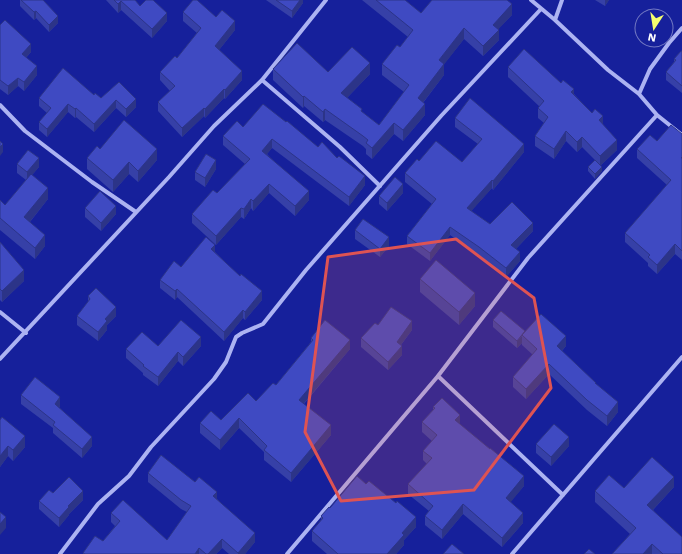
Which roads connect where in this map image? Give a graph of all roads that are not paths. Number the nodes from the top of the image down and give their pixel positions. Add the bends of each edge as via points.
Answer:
1 (326, 0) edge
2 (531, 0) edge
3 (562, 0) edge
4 (541, 9) junction
5 (555, 20) junction
6 (682, 28) edge
7 (262, 80) junction
8 (639, 94) junction
9 (0, 105) edge
10 (657, 115) junction
11 (682, 135) edge
12 (380, 186) junction
13 (136, 212) junction
14 (0, 312) edge
15 (26, 333) junction
16 (682, 357) edge
17 (0, 359) edge
18 (438, 376) junction
19 (563, 495) junction
20 (60, 554) edge
21 (287, 554) edge
22 (512, 554) edge

1 - 7 street
2 - 4 street
3 - 5 street
4 - 5 street
4 - 12 street
5 - 8 street via 608,70
6 - 8 street via 650,69
7 - 12 street
7 - 13 street via 214,126
8 - 10 street
9 - 13 street via 25,131
10 - 11 street
10 - 18 street via 528,258
12 - 20 street via 306,270 263,324 236,337 226,362 214,379 151,447 129,476 98,504
13 - 15 street
14 - 15 street
15 - 17 street
16 - 19 street
18 - 19 street
18 - 21 street
19 - 22 street

